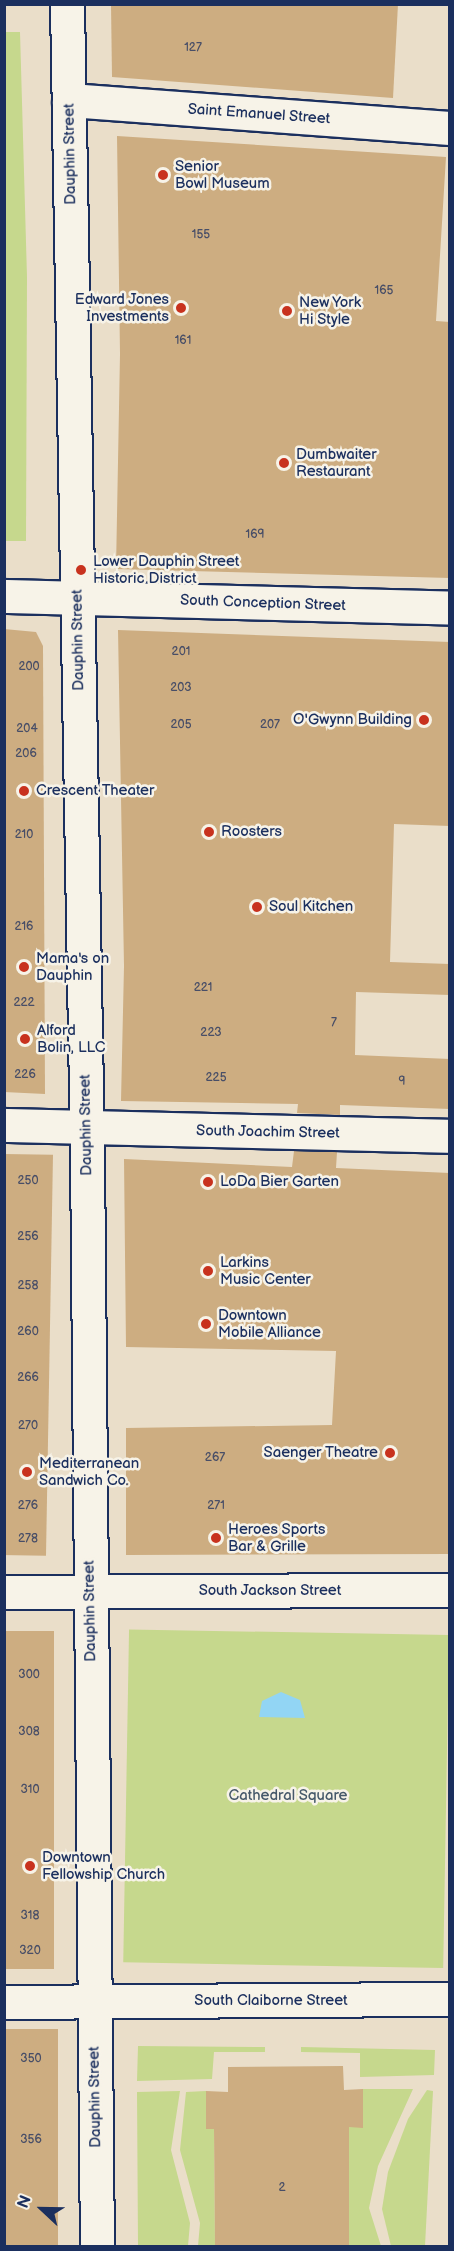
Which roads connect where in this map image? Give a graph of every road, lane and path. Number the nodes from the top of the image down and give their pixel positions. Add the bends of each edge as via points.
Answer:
1 (67, 4) edge
2 (69, 100) junction
3 (450, 128) edge
4 (4, 596) edge
5 (77, 597) junction
6 (450, 608) edge
7 (4, 1125) edge
8 (86, 1128) junction
9 (450, 1136) edge
10 (450, 1590) edge
11 (90, 1591) junction
12 (4, 1592) edge
13 (450, 1999) edge
14 (4, 2002) edge
15 (92, 2002) junction
16 (97, 2247) edge

1 - 2 street, Dauphin Street
2 - 3 street, Saint Emanuel Street
2 - 5 street, Dauphin Street
4 - 5 street, South Conception Street
5 - 6 street, South Conception Street
5 - 8 street, Dauphin Street
7 - 8 street, South Joachim Street
8 - 9 street, South Joachim Street
8 - 11 street, Dauphin Street
10 - 11 street, South Jackson Street
11 - 12 street, South Jackson Street
11 - 15 street, Dauphin Street
13 - 15 street, South Claiborne Street
14 - 15 street, South Claiborne Street
15 - 16 street, Dauphin Street

